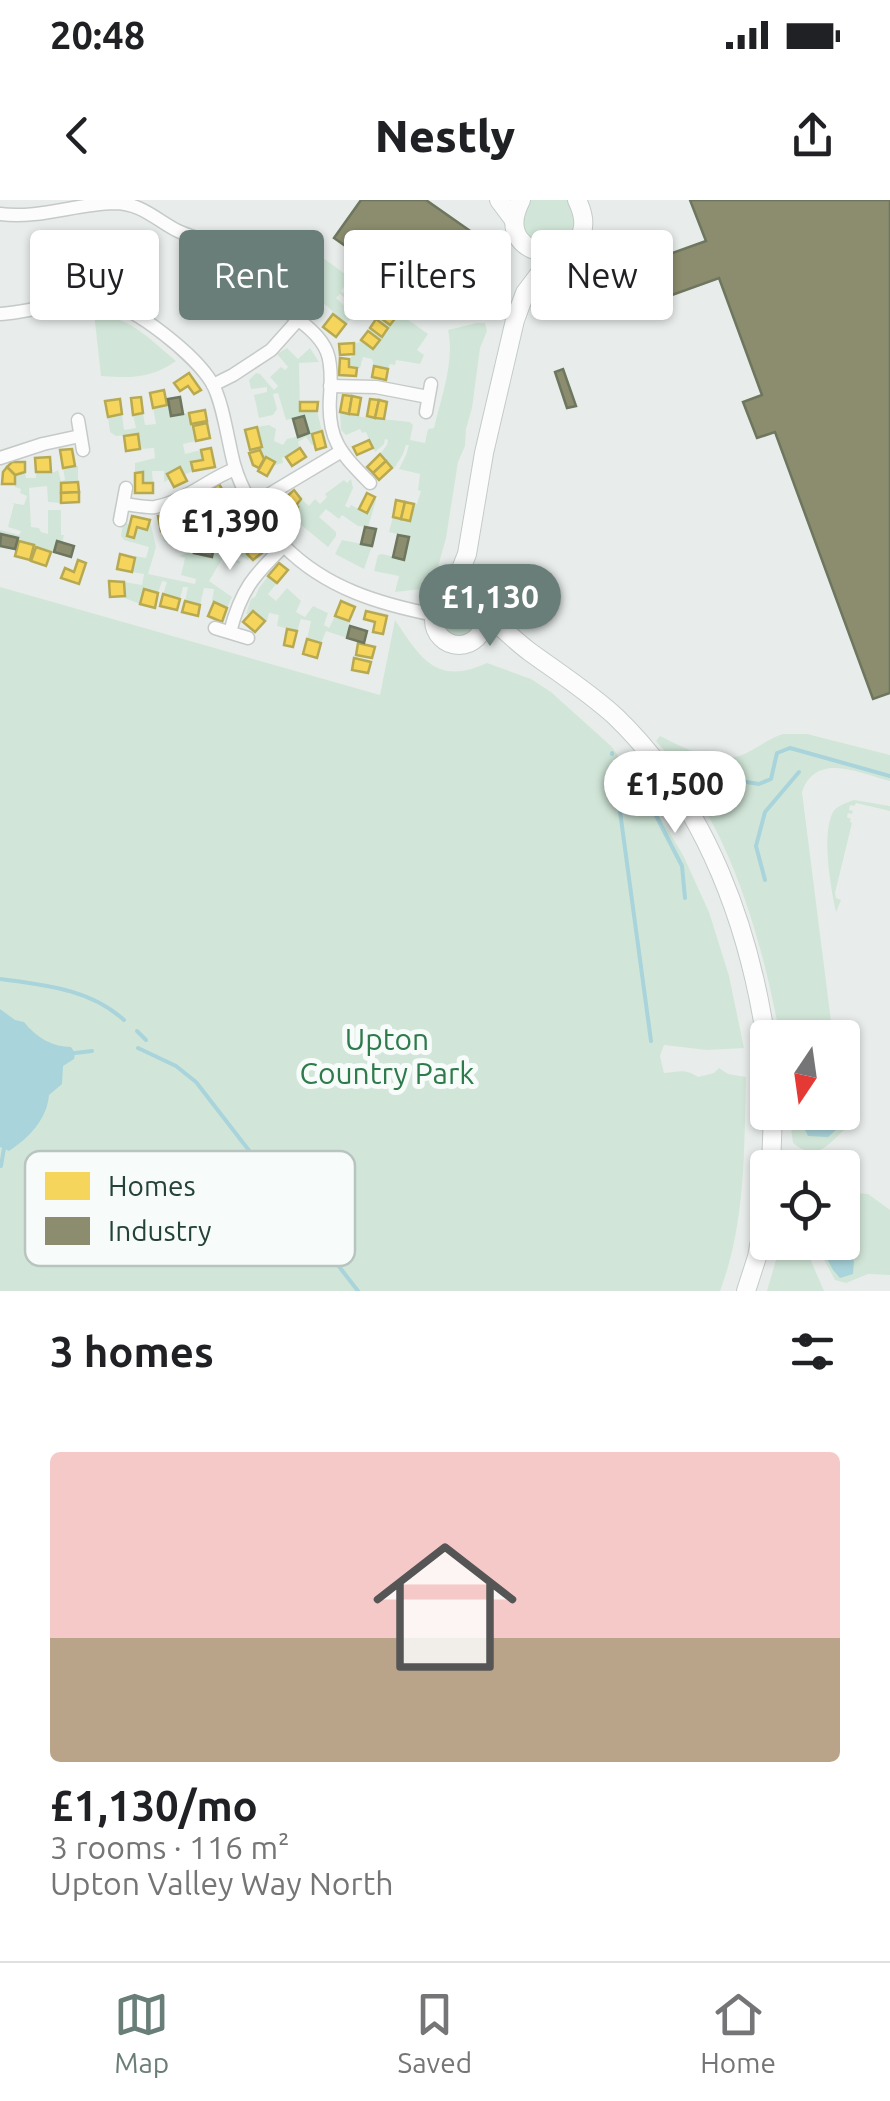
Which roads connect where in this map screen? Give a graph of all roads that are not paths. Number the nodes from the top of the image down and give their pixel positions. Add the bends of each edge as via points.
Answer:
1 (499, 200) edge
2 (521, 200) edge
3 (578, 201) edge
4 (0, 214) edge
5 (514, 220) junction
6 (580, 230) edge
7 (521, 239) junction
8 (531, 249) edge
9 (531, 285) edge
10 (525, 293) junction
11 (0, 314) edge
12 (296, 321) junction
13 (213, 385) junction
14 (330, 386) junction
15 (426, 412) dead end
16 (78, 420) dead end
17 (340, 452) junction
18 (0, 458) edge
19 (236, 469) junction
20 (370, 483) dead end
21 (126, 488) dead end
22 (124, 504) junction
23 (253, 504) junction
24 (120, 520) dead end
25 (284, 546) junction
26 (467, 554) junction
27 (445, 599) junction
28 (481, 607) junction
29 (434, 616) junction
30 (215, 628) dead end
31 (230, 632) junction
32 (248, 638) dead end
33 (469, 644) junction
34 (528, 650) junction
35 (763, 1020) edge
36 (756, 1260) edge
37 (746, 1291) edge

1 - 5 street
2 - 5 street
3 - 6 street
4 - 12 street via 113,203 144,209 233,255
5 - 7 street
7 - 8 street
7 - 10 street
9 - 10 street
10 - 26 street via 484,453
11 - 13 street via 110,302 160,332
12 - 13 street via 270,350
12 - 14 street via 326,347
13 - 19 street
14 - 15 street via 430,391
14 - 17 street
16 - 18 street via 82,443 44,444
17 - 20 street
17 - 23 street
19 - 22 street via 172,502
19 - 23 street
21 - 22 street
22 - 24 street
23 - 25 street
25 - 29 street via 360,596
25 - 31 street via 243,592
26 - 27 street
26 - 28 street
27 - 28 street via 464,594
27 - 29 street
28 - 33 street via 485,624
28 - 34 street
29 - 33 street via 445,641
30 - 31 street
31 - 32 street
33 - 34 street
34 - 35 street via 616,717 693,818 738,920
36 - 37 street

